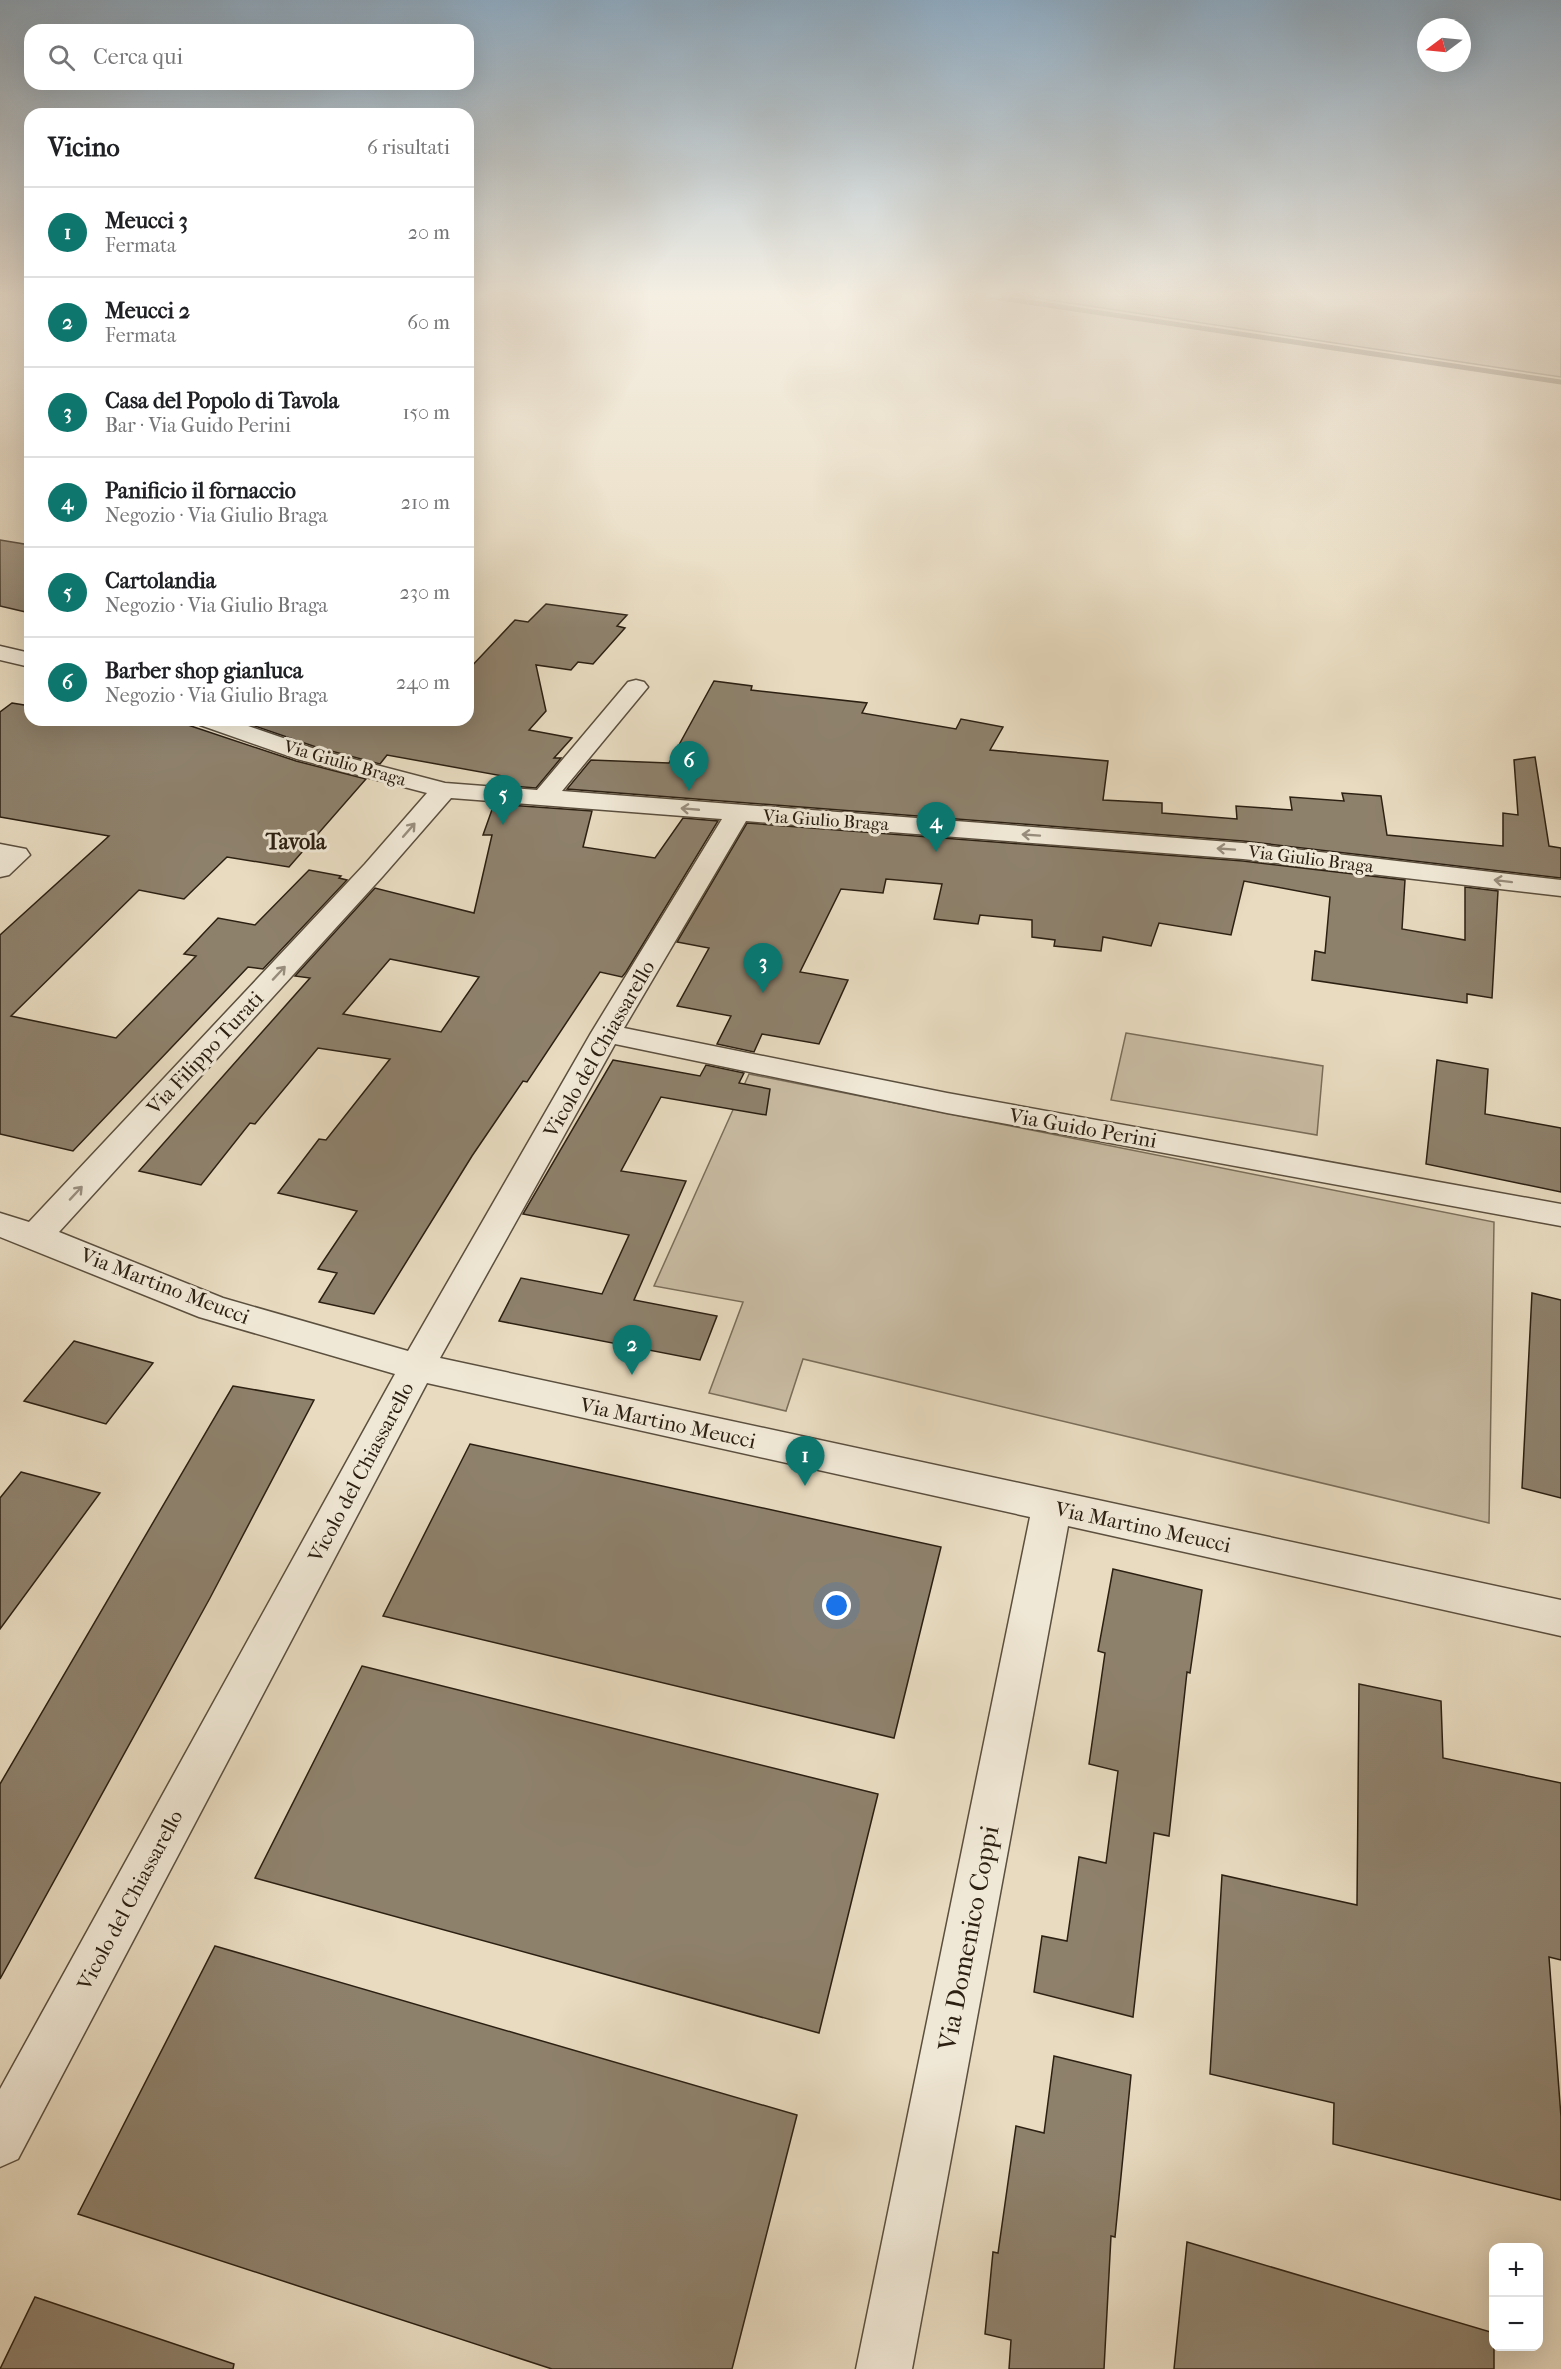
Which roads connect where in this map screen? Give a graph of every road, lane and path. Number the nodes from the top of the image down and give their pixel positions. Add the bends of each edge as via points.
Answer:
1 (0, 653) edge
2 (24, 659) edge
3 (636, 687) dead end
4 (225, 726) edge
5 (444, 790) junction
6 (544, 797) junction
7 (738, 813) junction
8 (0, 852) edge
9 (0, 869) edge
10 (1561, 888) edge
11 (606, 1033) junction
12 (1561, 1215) edge
13 (0, 1225) edge
14 (36, 1236) junction
15 (417, 1367) junction
16 (1052, 1507) junction
17 (1561, 1618) edge
18 (0, 2141) edge
19 (884, 2369) edge

1 - 2 street
3 - 6 street
4 - 5 street, Via Giulio Braga via 306,754
5 - 6 street, Via Giulio Braga
14 -> 5 street, Via Filippo Turati
7 -> 6 street, Via Giulio Braga
10 -> 7 street, Via Giulio Braga via 1243,851
7 - 11 street, Vicolo del Chiassarello
8 - 9 street via 17,855
11 - 12 street, Via Guido Perini via 946,1103
11 - 15 street, Vicolo del Chiassarello
13 - 14 street, Via Martino Meucci
14 - 15 street, Via Martino Meucci via 212,1308
15 - 16 street, Via Martino Meucci
15 - 18 street, Vicolo del Chiassarello
16 - 17 street, Via Martino Meucci
16 - 19 street, Via Domenico Coppi

